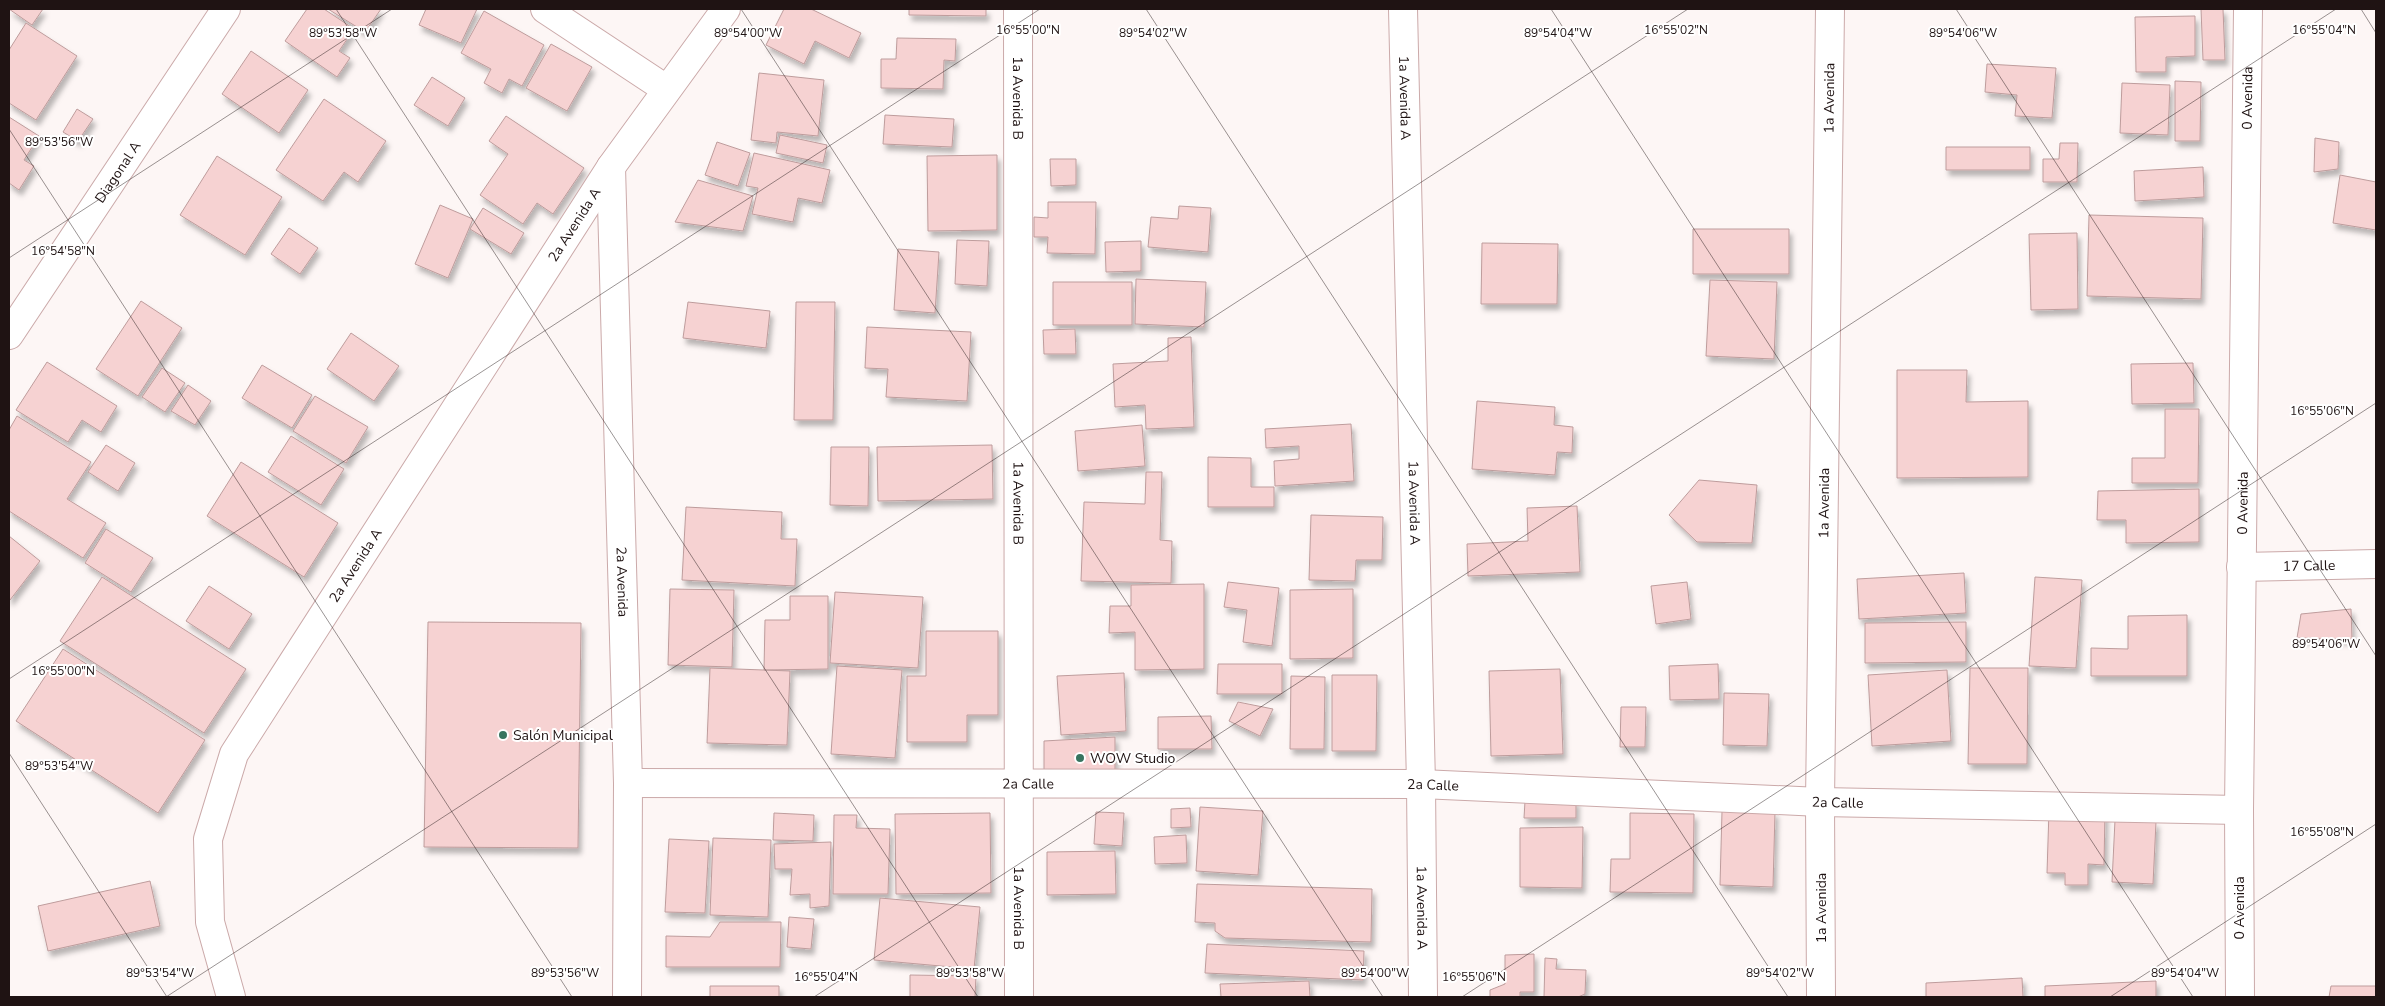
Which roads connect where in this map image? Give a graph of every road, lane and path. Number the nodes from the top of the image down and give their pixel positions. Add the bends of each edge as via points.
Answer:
1 (226, 9) edge
2 (545, 9) edge
3 (726, 9) edge
4 (1018, 9) edge
5 (1403, 9) edge
6 (1830, 9) edge
7 (2248, 9) edge
8 (666, 89) junction
9 (611, 167) junction
10 (9, 335) edge
11 (2376, 564) edge
12 (2241, 567) junction
13 (1018, 782) junction
14 (628, 783) junction
15 (1421, 784) junction
16 (1820, 802) junction
17 (2238, 810) junction
18 (230, 997) edge
19 (627, 997) edge
20 (1019, 997) edge
21 (1423, 997) edge
22 (1821, 997) edge
23 (2240, 997) edge

1 - 10 street, Diagonal A
2 - 8 street
3 - 8 street, 2a Avenida A
4 - 13 street, 1a Avenida B
5 - 15 street, 1a Avenida A
6 - 16 street, 1a Avenida
7 - 12 street, 0 Avenida
8 - 9 street, 2a Avenida A
9 - 14 street, 2a Avenida
9 - 18 street, 2a Avenida A via 234,754 208,839 210,922
11 - 12 street, 17 Calle
12 - 17 street, 0 Avenida
13 - 14 street, 2a Calle
13 - 15 street, 2a Calle
13 - 20 street, 1a Avenida B
14 - 19 street, 2a Avenida
15 - 16 street, 2a Calle
15 - 21 street, 1a Avenida A
16 - 17 street, 2a Calle
16 - 22 street, 1a Avenida
17 - 23 street, 0 Avenida

